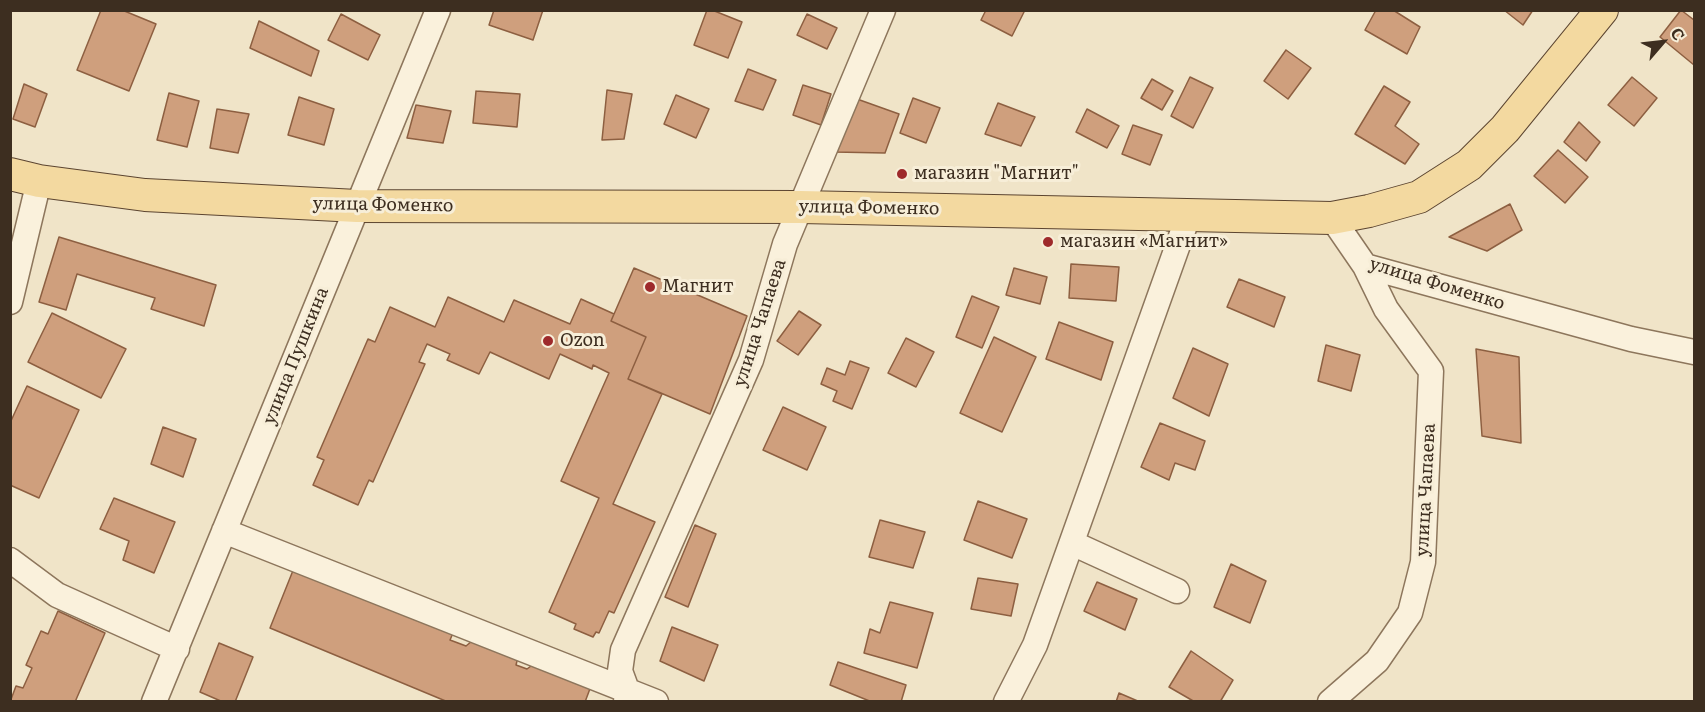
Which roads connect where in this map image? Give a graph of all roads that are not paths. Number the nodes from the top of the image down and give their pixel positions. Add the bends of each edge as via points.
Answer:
1 (438, 10) edge
2 (883, 10) edge
3 (1602, 10) edge
4 (25, 177) edge
5 (357, 206) junction
6 (800, 207) junction
7 (1189, 214) junction
8 (1332, 218) junction
9 (1365, 266) junction
10 (10, 302) edge
11 (1695, 352) edge
12 (224, 531) junction
13 (1072, 543) junction
14 (14, 570) edge
15 (1177, 591) dead end
16 (177, 649) junction
17 (626, 696) edge
18 (154, 702) edge
19 (656, 702) edge
20 (1006, 702) edge
21 (1330, 702) edge

1 - 5 street, улица Пушкина
2 - 6 street, улица Чапаева
3 - 8 main road via 1505,129 1469,165 1419,197
4 - 5 main road, улица Фоменко via 145,195
4 - 10 street
5 - 6 main road, улица Фоменко
5 - 12 street, улица Пушкина
6 - 7 main road, улица Фоменко
6 - 17 street, улица Чапаева via 785,244 751,360 623,650 620,671
7 - 8 main road, улица Фоменко
7 - 13 street
8 - 9 street, улица Фоменко
9 - 11 street, улица Фоменко via 1630,339
9 - 21 street, улица Чапаева via 1386,309 1431,371 1423,562 1410,614 1377,661
12 - 16 street, улица Пушкина
12 - 17 street
13 - 15 street
13 - 20 street via 1035,645
14 - 16 street via 57,595
16 - 18 street, улица Пушкина
17 - 19 street

